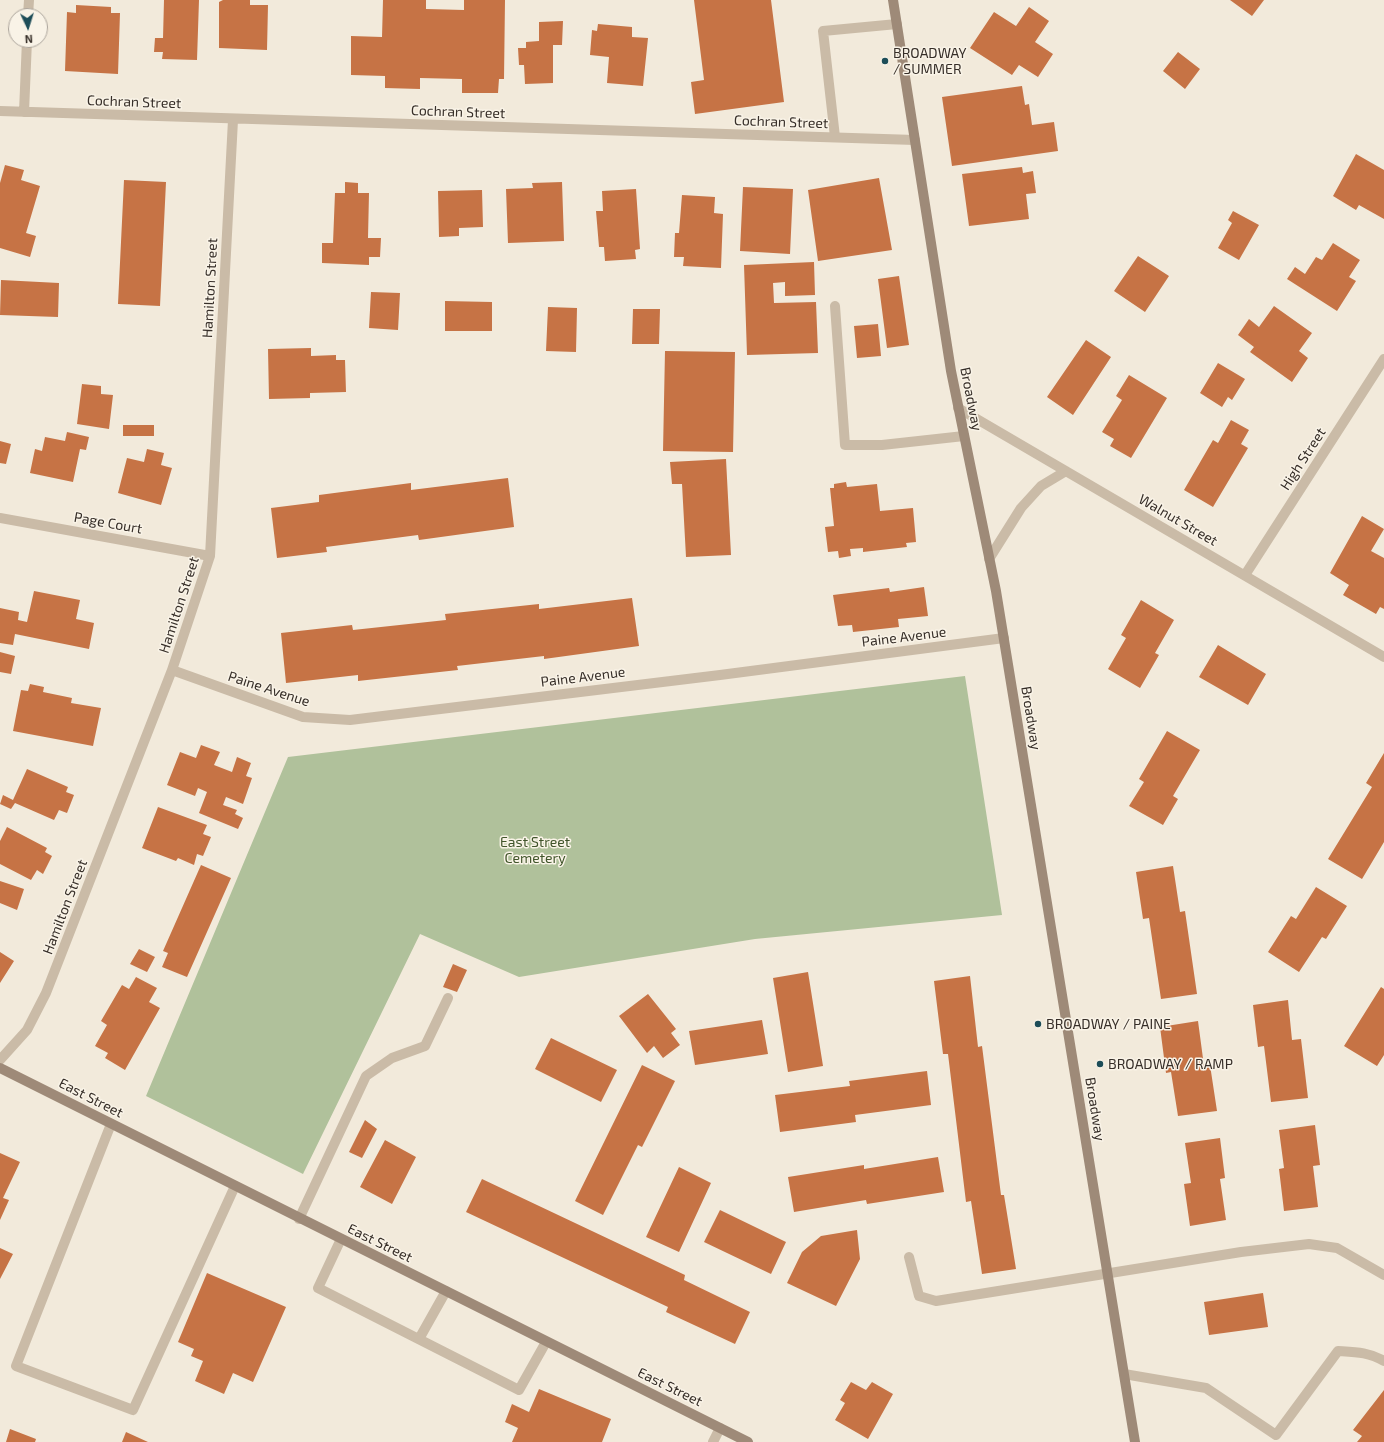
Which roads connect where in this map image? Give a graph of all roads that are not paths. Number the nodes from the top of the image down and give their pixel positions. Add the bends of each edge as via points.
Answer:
1 (896, 3) edge
2 (897, 24) junction
3 (27, 48) edge
4 (0, 111) edge
5 (24, 112) junction
6 (233, 120) junction
7 (835, 137) junction
8 (914, 140) junction
9 (835, 306) dead end
10 (1384, 358) edge
11 (958, 408) junction
12 (964, 436) junction
13 (1066, 471) junction
14 (0, 518) edge
15 (210, 556) junction
16 (989, 559) junction
17 (1245, 575) junction
18 (1004, 638) junction
19 (1384, 657) edge
20 (172, 670) junction
21 (448, 998) dead end
22 (0, 1060) edge
23 (0, 1068) edge
24 (111, 1124) junction
25 (234, 1186) junction
26 (299, 1219) junction
27 (341, 1239) junction
28 (908, 1257) dead end
29 (1108, 1274) junction
30 (1384, 1275) edge
31 (446, 1291) junction
32 (419, 1339) junction
33 (546, 1342) junction
34 (1384, 1361) edge
35 (1124, 1374) junction
36 (720, 1428) junction
37 (713, 1442) edge
38 (748, 1442) edge
39 (1135, 1442) edge

1 - 2 main road, Broadway
2 - 7 street via 823,31
2 - 8 main road, Broadway
3 - 5 street
4 - 5 street, Cochran Street
5 - 6 street, Cochran Street
6 - 7 street, Cochran Street
6 - 15 street, Hamilton Street
7 - 8 street, Cochran Street
8 - 11 main road, Broadway
9 - 12 street via 845,444 882,446
10 - 17 street, High Street
11 - 12 main road, Broadway
11 - 13 street, Walnut Street
12 - 16 main road, Broadway
13 - 16 street via 1041,486 1021,508
13 - 17 street, Walnut Street
14 - 15 street, Page Court
15 - 20 street, Hamilton Street
16 - 18 main road, Broadway
17 - 19 street, Walnut Street
18 - 20 street, Paine Avenue via 350,720 303,717
18 - 29 main road, Broadway
20 - 22 street, Hamilton Street via 46,994 27,1030
21 - 26 street via 425,1046 392,1058 366,1076
23 - 24 main road, East Street
24 - 25 main road, East Street
24 - 25 street via 16,1366 133,1410
25 - 26 main road, East Street
26 - 27 main road, East Street
27 - 31 main road, East Street
27 - 32 street via 318,1288
28 - 29 street via 919,1296 936,1301
29 - 30 street via 1241,1252 1309,1244 1337,1248
29 - 35 main road, Broadway
31 - 32 street
31 - 33 main road, East Street
32 - 33 street via 520,1390
33 - 36 main road, East Street
34 - 35 street via 1359,1352 1338,1351 1276,1435 1206,1388
35 - 39 main road, Broadway
36 - 37 street
36 - 38 main road, East Street

